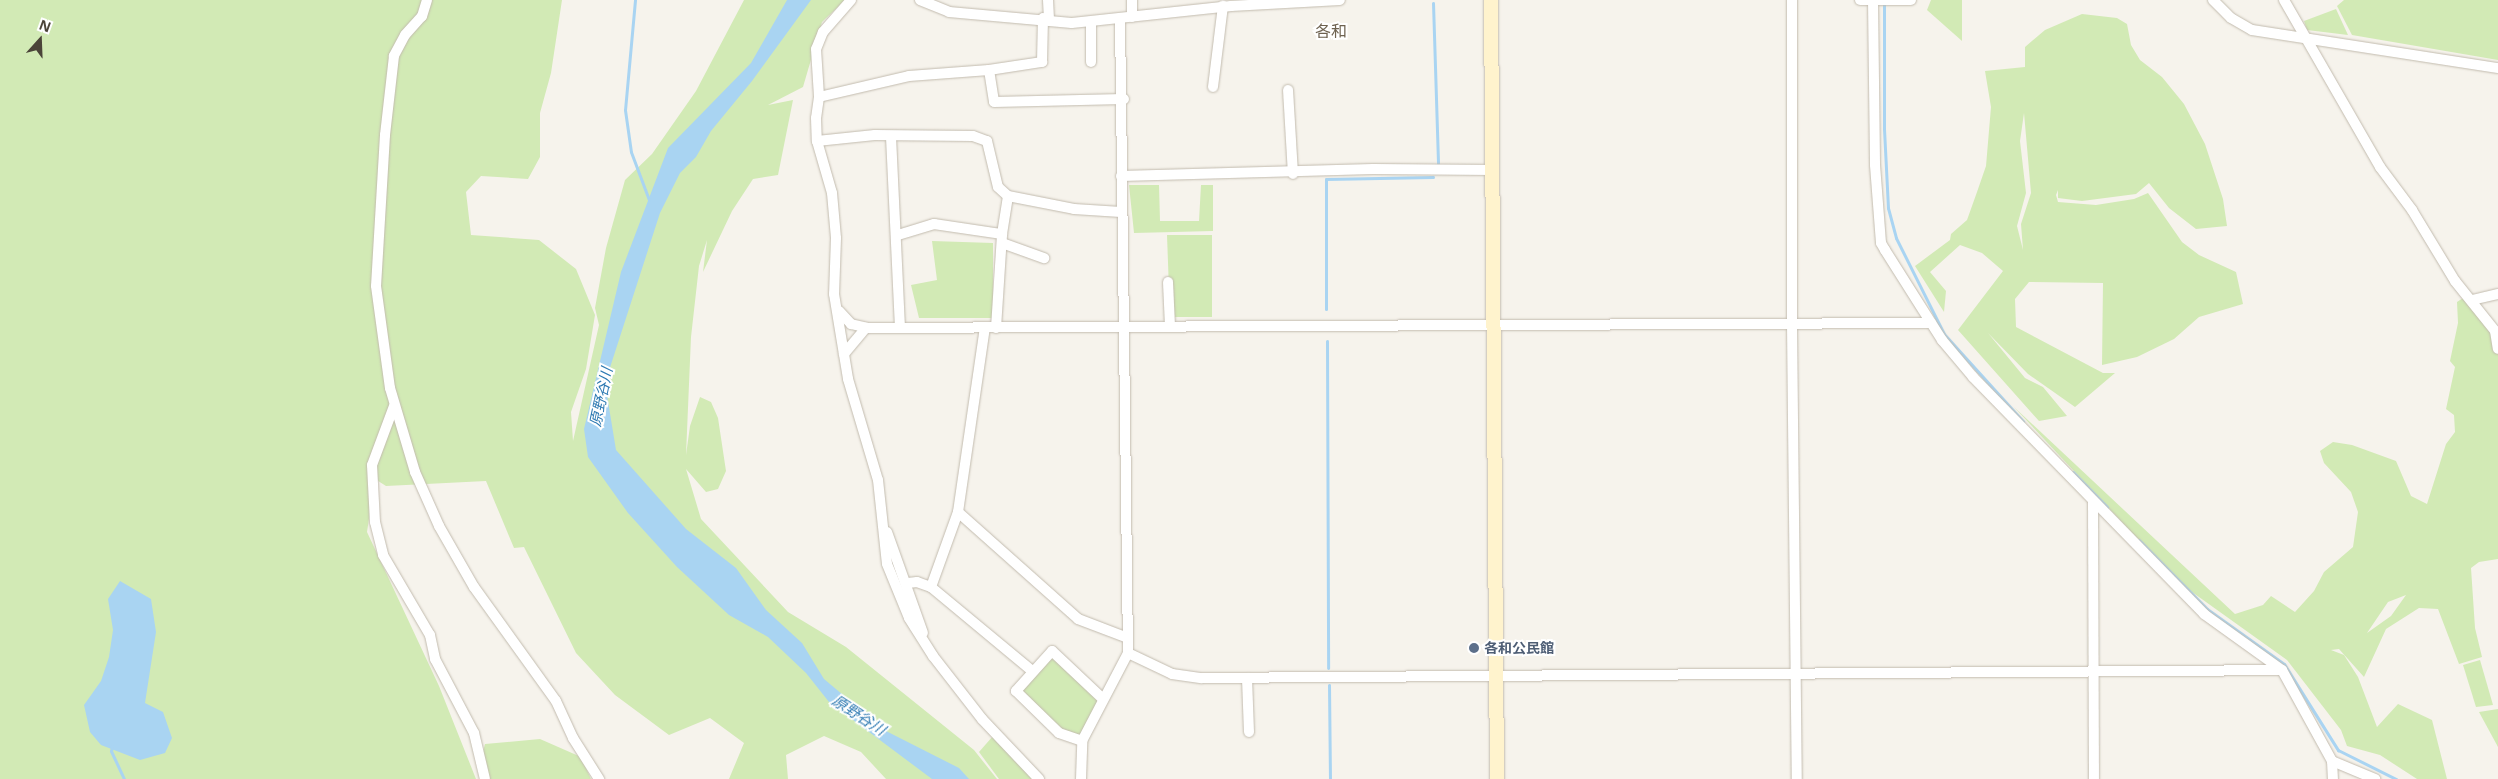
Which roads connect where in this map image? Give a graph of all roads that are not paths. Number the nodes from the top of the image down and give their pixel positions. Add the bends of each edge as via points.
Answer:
1 (427, 0) edge
2 (851, 0) edge
3 (920, 0) edge
4 (1048, 0) edge
5 (1132, 0) edge
6 (1340, 0) edge
7 (1492, 0) edge
8 (1792, 0) edge
9 (1860, 0) edge
10 (1911, 0) edge
11 (2213, 0) edge
12 (2284, 0) edge
13 (1873, 1) edge
14 (1228, 4) edge
15 (1132, 17) junction
16 (1046, 19) junction
17 (1120, 20) junction
18 (1091, 22) junction
19 (2309, 39) junction
20 (1091, 62) dead end
21 (2498, 68) edge
22 (989, 70) junction
23 (1213, 87) dead end
24 (1288, 90) dead end
25 (819, 97) junction
26 (1124, 100) junction
27 (891, 137) junction
28 (817, 141) junction
29 (1493, 170) junction
30 (1293, 174) junction
31 (1120, 176) junction
32 (1008, 196) junction
33 (1121, 212) junction
34 (898, 235) junction
35 (1002, 239) junction
36 (1044, 258) dead end
37 (1168, 282) dead end
38 (2498, 294) edge
39 (2472, 300) junction
40 (839, 311) junction
41 (1931, 323) junction
42 (1792, 324) junction
43 (1494, 325) junction
44 (1170, 326) junction
45 (900, 327) junction
46 (1123, 327) junction
47 (866, 328) junction
48 (990, 328) junction
49 (2498, 348) edge
50 (844, 354) junction
51 (394, 406) junction
52 (2093, 501) junction
53 (958, 512) junction
54 (882, 519) junction
55 (908, 583) junction
56 (931, 587) junction
57 (1128, 638) junction
58 (927, 647) junction
59 (1128, 653) junction
60 (2093, 669) junction
61 (2282, 670) junction
62 (1032, 671) junction
63 (1797, 674) junction
64 (1496, 676) junction
65 (1247, 678) junction
66 (1103, 699) junction
67 (1249, 732) dead end
68 (1082, 741) junction
69 (2332, 761) junction
70 (486, 779) edge
71 (599, 779) edge
72 (1039, 779) edge
73 (1081, 779) edge
74 (1497, 779) edge
75 (1798, 779) edge
76 (2094, 779) edge
77 (2332, 779) edge
78 (2375, 779) edge

1 - 51 street via 422,16 405,35 394,56 385,135 376,286
2 - 25 street via 828,26 816,49
3 - 16 street via 949,12
4 - 16 street
5 - 15 street
6 - 14 street
7 - 29 street
8 - 42 street
9 - 13 street
10 - 13 street
11 - 19 street via 2231,18 2252,30
12 - 19 street
13 - 41 street via 1872,120 1881,243
14 - 15 street
14 - 23 street
15 - 17 street
16 - 18 street
16 - 22 street via 1042,62
17 - 18 street
17 - 26 street
18 - 20 street
19 - 21 street
19 - 39 street via 2380,166 2412,210 2455,281
22 - 25 street via 909,76
22 - 26 street via 994,102
24 - 30 street
25 - 28 street
26 - 31 street
27 - 28 street via 875,135
27 - 32 street via 973,136 987,141 998,187
27 - 34 street
28 - 40 street via 832,193 836,238 834,294
29 - 30 street via 1373,169
29 - 43 street
30 - 31 street
31 - 33 street
32 - 33 street via 1074,209
32 - 35 street
33 - 46 street
34 - 35 street via 934,224
34 - 45 street
35 - 36 street
35 - 48 street
37 - 44 street
38 - 39 street
39 - 49 street via 2496,331
40 - 47 street via 851,324
40 - 50 street
41 - 42 street
41 - 52 street via 1973,377
42 - 43 street
42 - 63 street
43 - 44 street
43 - 64 street
44 - 46 street
45 - 47 street
45 - 48 street
46 - 48 street
46 - 57 street
47 - 50 street
48 - 53 street
50 - 54 street via 878,480
51 - 70 street via 372,466 375,522 384,555 430,635 435,659 474,733
51 - 71 street via 415,472 439,526 474,587 556,701 573,738
52 - 60 street
52 - 61 street via 2204,614
53 - 56 street
53 - 57 street via 1078,619
54 - 55 street
54 - 58 street via 888,564 896,591
55 - 56 street via 917,582
55 - 58 street
56 - 62 street
57 - 59 street
58 - 72 street via 982,719
59 - 65 street via 1158,669 1186,678
59 - 66 street
60 - 61 street
60 - 63 street
60 - 76 street
61 - 69 street
62 - 66 street via 1052,651
62 - 68 street via 1016,691 1059,733
63 - 64 street
63 - 75 street
64 - 65 street
64 - 74 street
65 - 67 street
66 - 68 street
68 - 73 street
69 - 77 street
69 - 78 street

